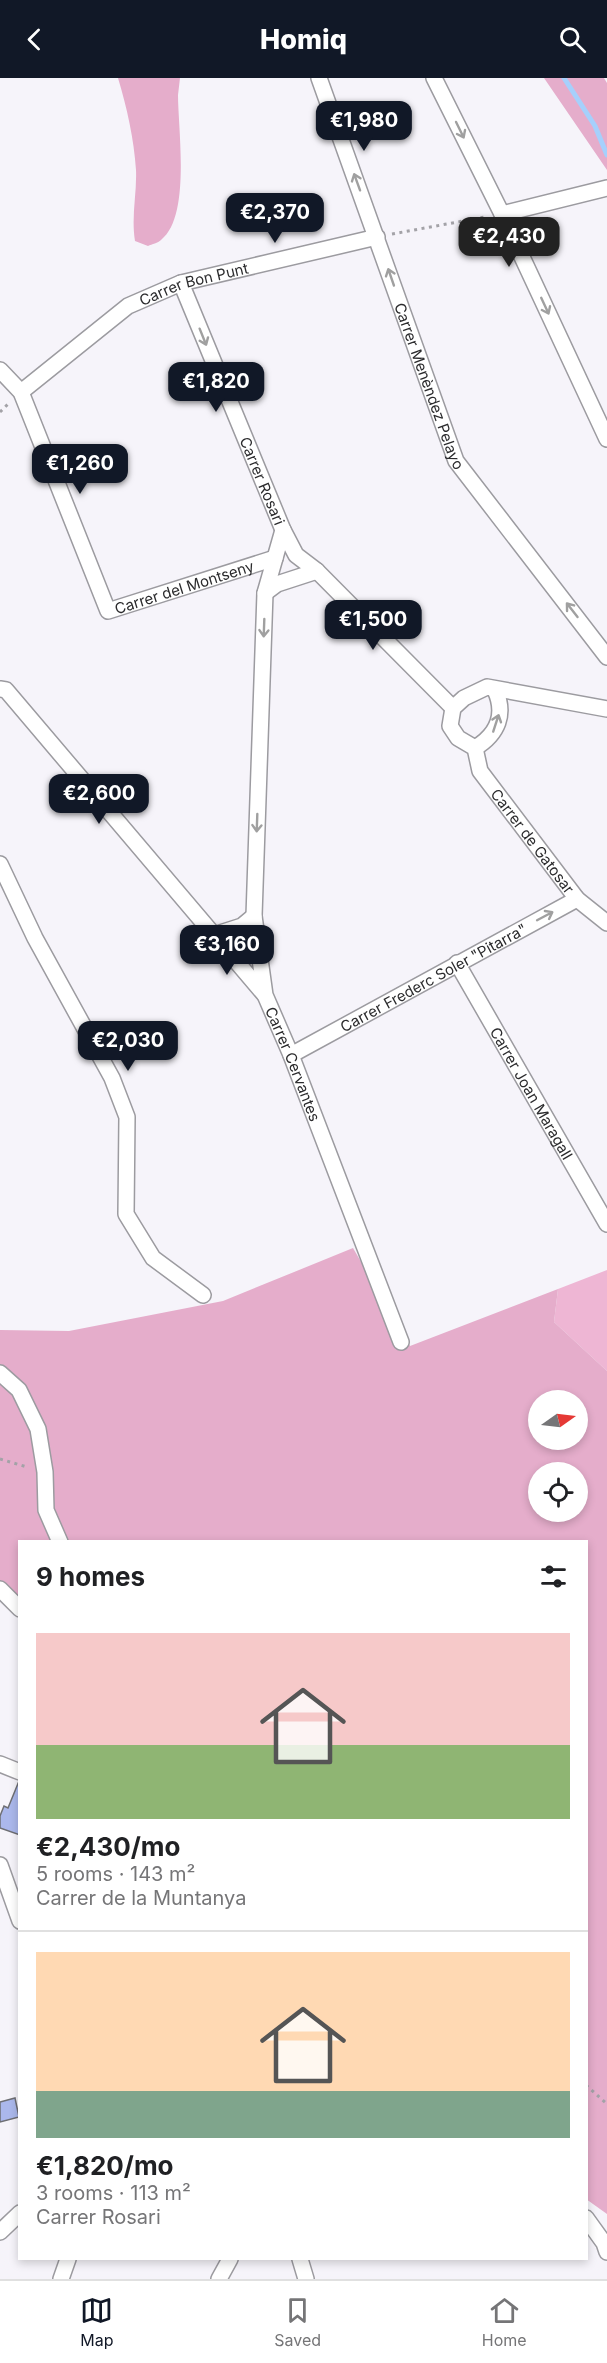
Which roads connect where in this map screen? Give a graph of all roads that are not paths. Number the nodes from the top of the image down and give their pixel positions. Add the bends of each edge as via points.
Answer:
1 (319, 78) edge
2 (434, 78) edge
3 (607, 188) edge
4 (502, 214) junction
5 (377, 237) junction
6 (181, 283) junction
7 (0, 370) edge
8 (21, 392) junction
9 (607, 439) edge
10 (283, 531) junction
11 (275, 558) junction
12 (317, 571) junction
13 (265, 593) junction
14 (607, 657) edge
15 (0, 689) edge
16 (495, 690) junction
17 (453, 708) junction
18 (607, 709) edge
19 (475, 748) junction
20 (0, 864) edge
21 (577, 899) junction
22 (254, 916) junction
23 (607, 923) edge
24 (214, 935) junction
25 (457, 963) junction
26 (265, 995) junction
27 (291, 1055) junction
28 (607, 1224) edge
29 (203, 1295) dead end
30 (402, 1342) dead end
31 (0, 1374) edge
32 (59, 1540) edge
33 (0, 1589) edge
34 (18, 1607) edge
35 (0, 1764) edge
36 (18, 1771) edge
37 (0, 1865) edge
38 (18, 1915) edge
39 (18, 2215) edge
40 (588, 2221) edge
41 (0, 2232) edge
42 (607, 2252) edge
43 (68, 2260) edge
44 (229, 2260) edge
45 (300, 2260) edge
46 (61, 2279) edge
47 (219, 2279) edge
48 (306, 2279) edge

5 -> 1 street, Carrer Menèndez Pelayo
2 -> 4 street
3 - 4 street
4 -> 9 street
5 - 6 street, Carrer Bon Punt
14 -> 5 street, Carrer Menèndez Pelayo via 456,461
6 - 8 street, Carrer Bon Punt via 128,306
6 -> 10 street, Carrer Rosari
7 - 8 street, Carrer del Montseny
8 - 11 street, Carrer del Montseny via 108,611
10 - 11 street, Carrer Cervantes
10 - 12 street, Carrer Rosari via 296,555
11 - 13 street, Carrer Cervantes
12 - 13 street via 277,584
12 - 17 street
13 -> 22 street, Carrer Cervantes
15 - 24 street via 6,690
16 - 17 street via 487,687
16 - 18 street
19 -> 16 street via 490,739 499,718 501,703
17 - 19 street via 450,726 458,738
19 - 21 street, Carrer de Gatosar via 480,771
20 - 29 street via 35,938 112,1078 127,1117 126,1214 153,1258
21 - 23 street, Carrer de Gatosar
25 -> 21 street, Carrer Frederc Soler "Pitarra"
22 - 24 street via 242,926
22 - 26 street, Carrer Cervantes
24 - 26 street
25 - 27 street, Carrer Frederc Soler "Pitarra"
25 - 28 street, Carrer Joan Maragall
26 - 27 street, Carrer Cervantes
27 - 30 street, Carrer Cervantes
31 - 32 street via 19,1390 38,1429 46,1510
33 - 34 street
35 - 36 street
37 - 38 street
39 - 41 street
40 - 42 street
43 - 46 street
44 - 47 street
45 - 48 street

